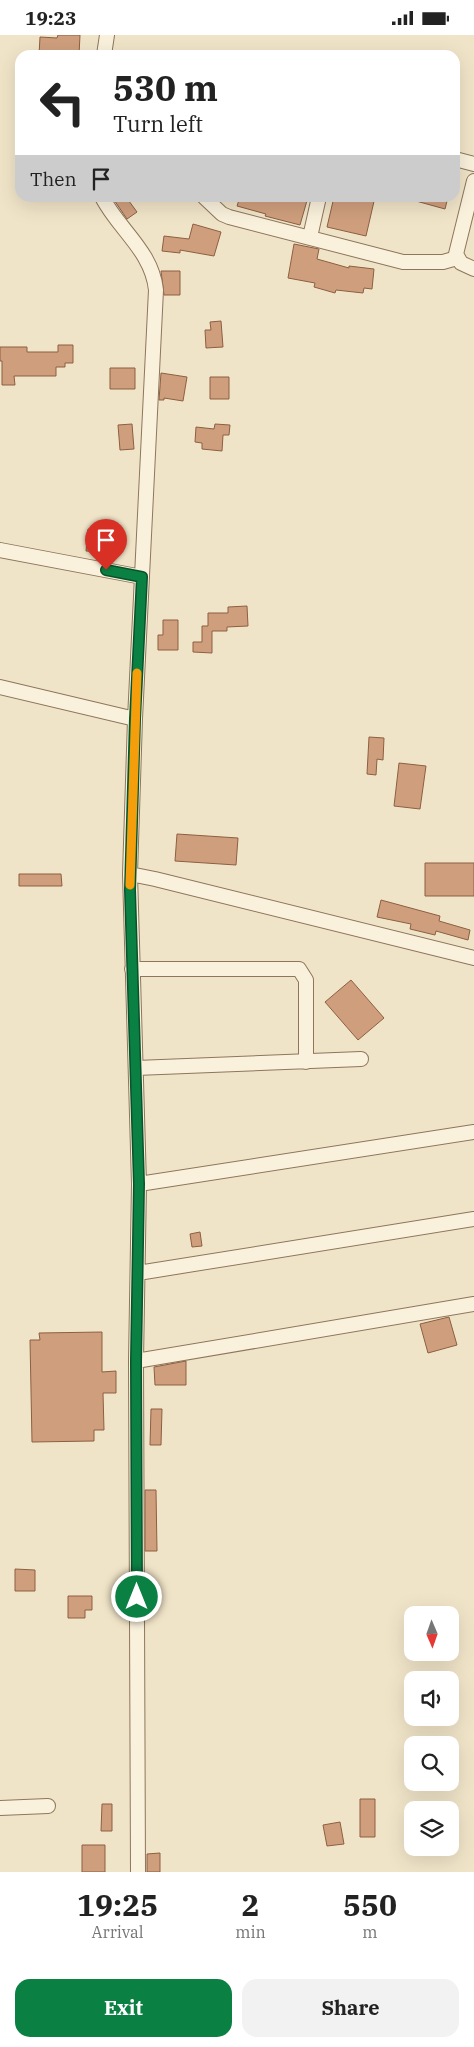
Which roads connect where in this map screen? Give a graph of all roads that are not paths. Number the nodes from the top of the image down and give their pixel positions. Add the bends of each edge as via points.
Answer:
1 (107, 35) edge
2 (105, 50) edge
3 (460, 160) edge
4 (474, 164) edge
5 (474, 181) edge
6 (106, 202) edge
7 (318, 202) edge
8 (217, 203) edge
9 (310, 237) junction
10 (457, 258) junction
11 (474, 269) edge
12 (0, 550) edge
13 (142, 577) junction
14 (0, 687) edge
15 (135, 719) junction
16 (130, 875) junction
17 (474, 958) edge
18 (132, 969) junction
19 (361, 1059) dead end
20 (306, 1062) junction
21 (136, 1069) junction
22 (474, 1132) edge
23 (139, 1184) junction
24 (474, 1219) edge
25 (138, 1273) junction
26 (474, 1304) edge
27 (136, 1361) junction
28 (48, 1807) dead end
29 (0, 1808) edge
30 (138, 1872) edge

1 - 2 street
3 - 4 street
5 - 10 street
6 - 13 street via 151,267 155,285
7 - 9 street
8 - 9 street via 229,217
9 - 10 street via 403,262 443,263
10 - 11 street via 464,266
12 - 13 street
13 - 15 street
14 - 15 street
15 - 16 street
16 - 17 street
16 - 18 street
18 - 20 street via 299,969 306,980
18 - 21 street
19 - 20 street
20 - 21 street
21 - 23 street
22 - 23 street
23 - 25 street
24 - 25 street
25 - 27 street
26 - 27 street
27 - 30 street
28 - 29 street

